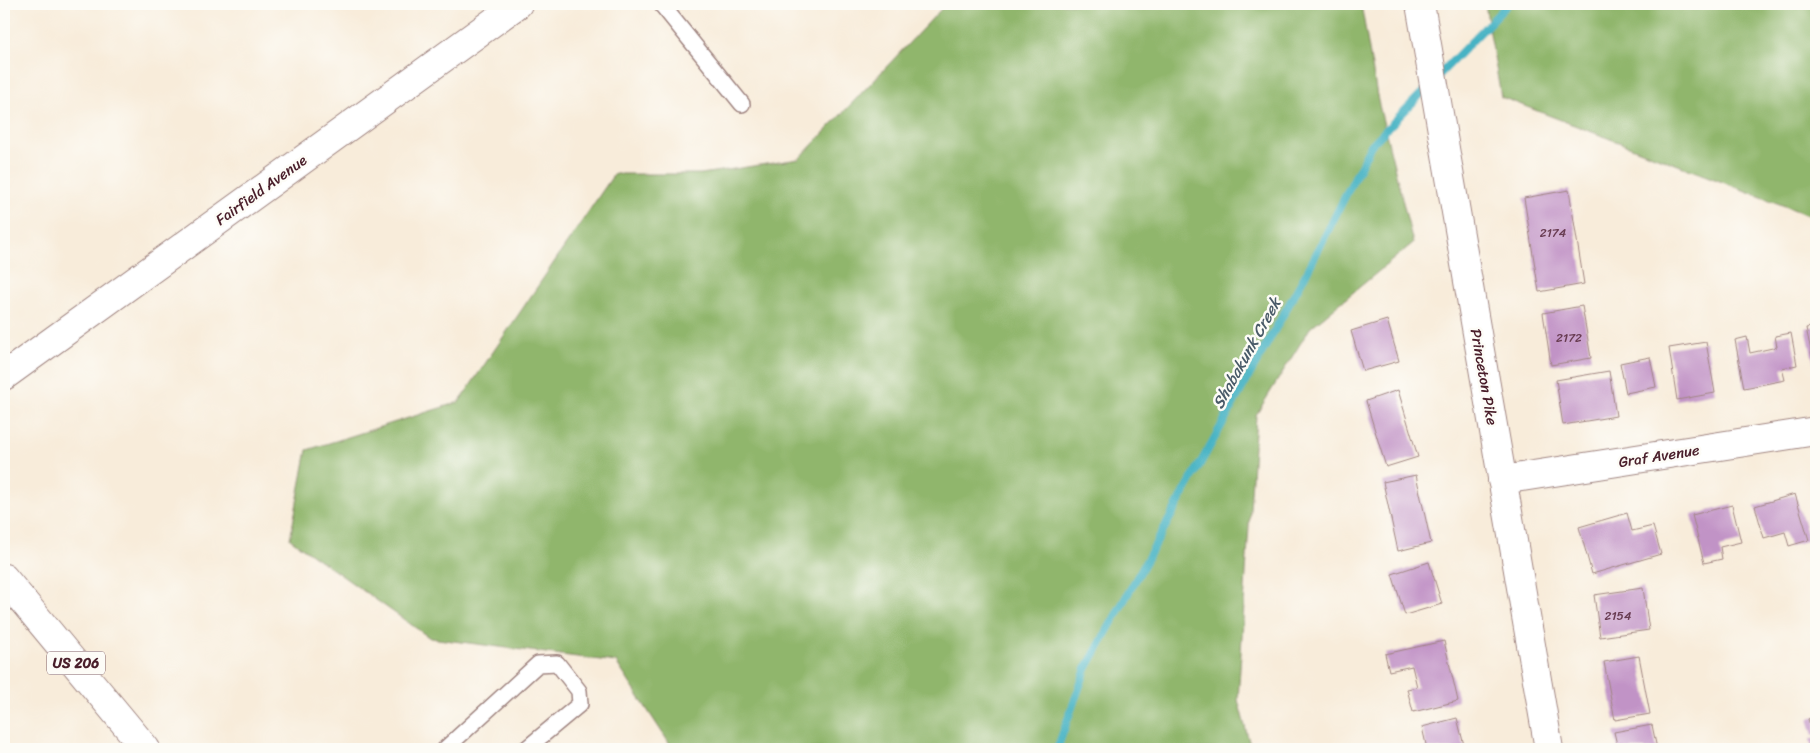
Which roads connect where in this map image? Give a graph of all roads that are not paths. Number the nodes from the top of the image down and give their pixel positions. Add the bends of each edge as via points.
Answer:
1 (518, 4) edge
2 (661, 4) edge
3 (1420, 4) edge
4 (742, 104) dead end
5 (4, 376) edge
6 (1816, 431) edge
7 (1502, 480) junction
8 (4, 578) edge
9 (454, 746) edge
10 (146, 749) edge
11 (526, 749) edge
12 (1549, 749) edge

1 - 5 main road, Fairfield Avenue
2 - 4 lane
3 - 7 main road, Princeton Pike
6 - 7 main road, Graf Avenue
7 - 12 main road, Princeton Pike
8 - 10 main road, US 206
9 - 11 lane via 538,664 556,663 579,691 580,704

